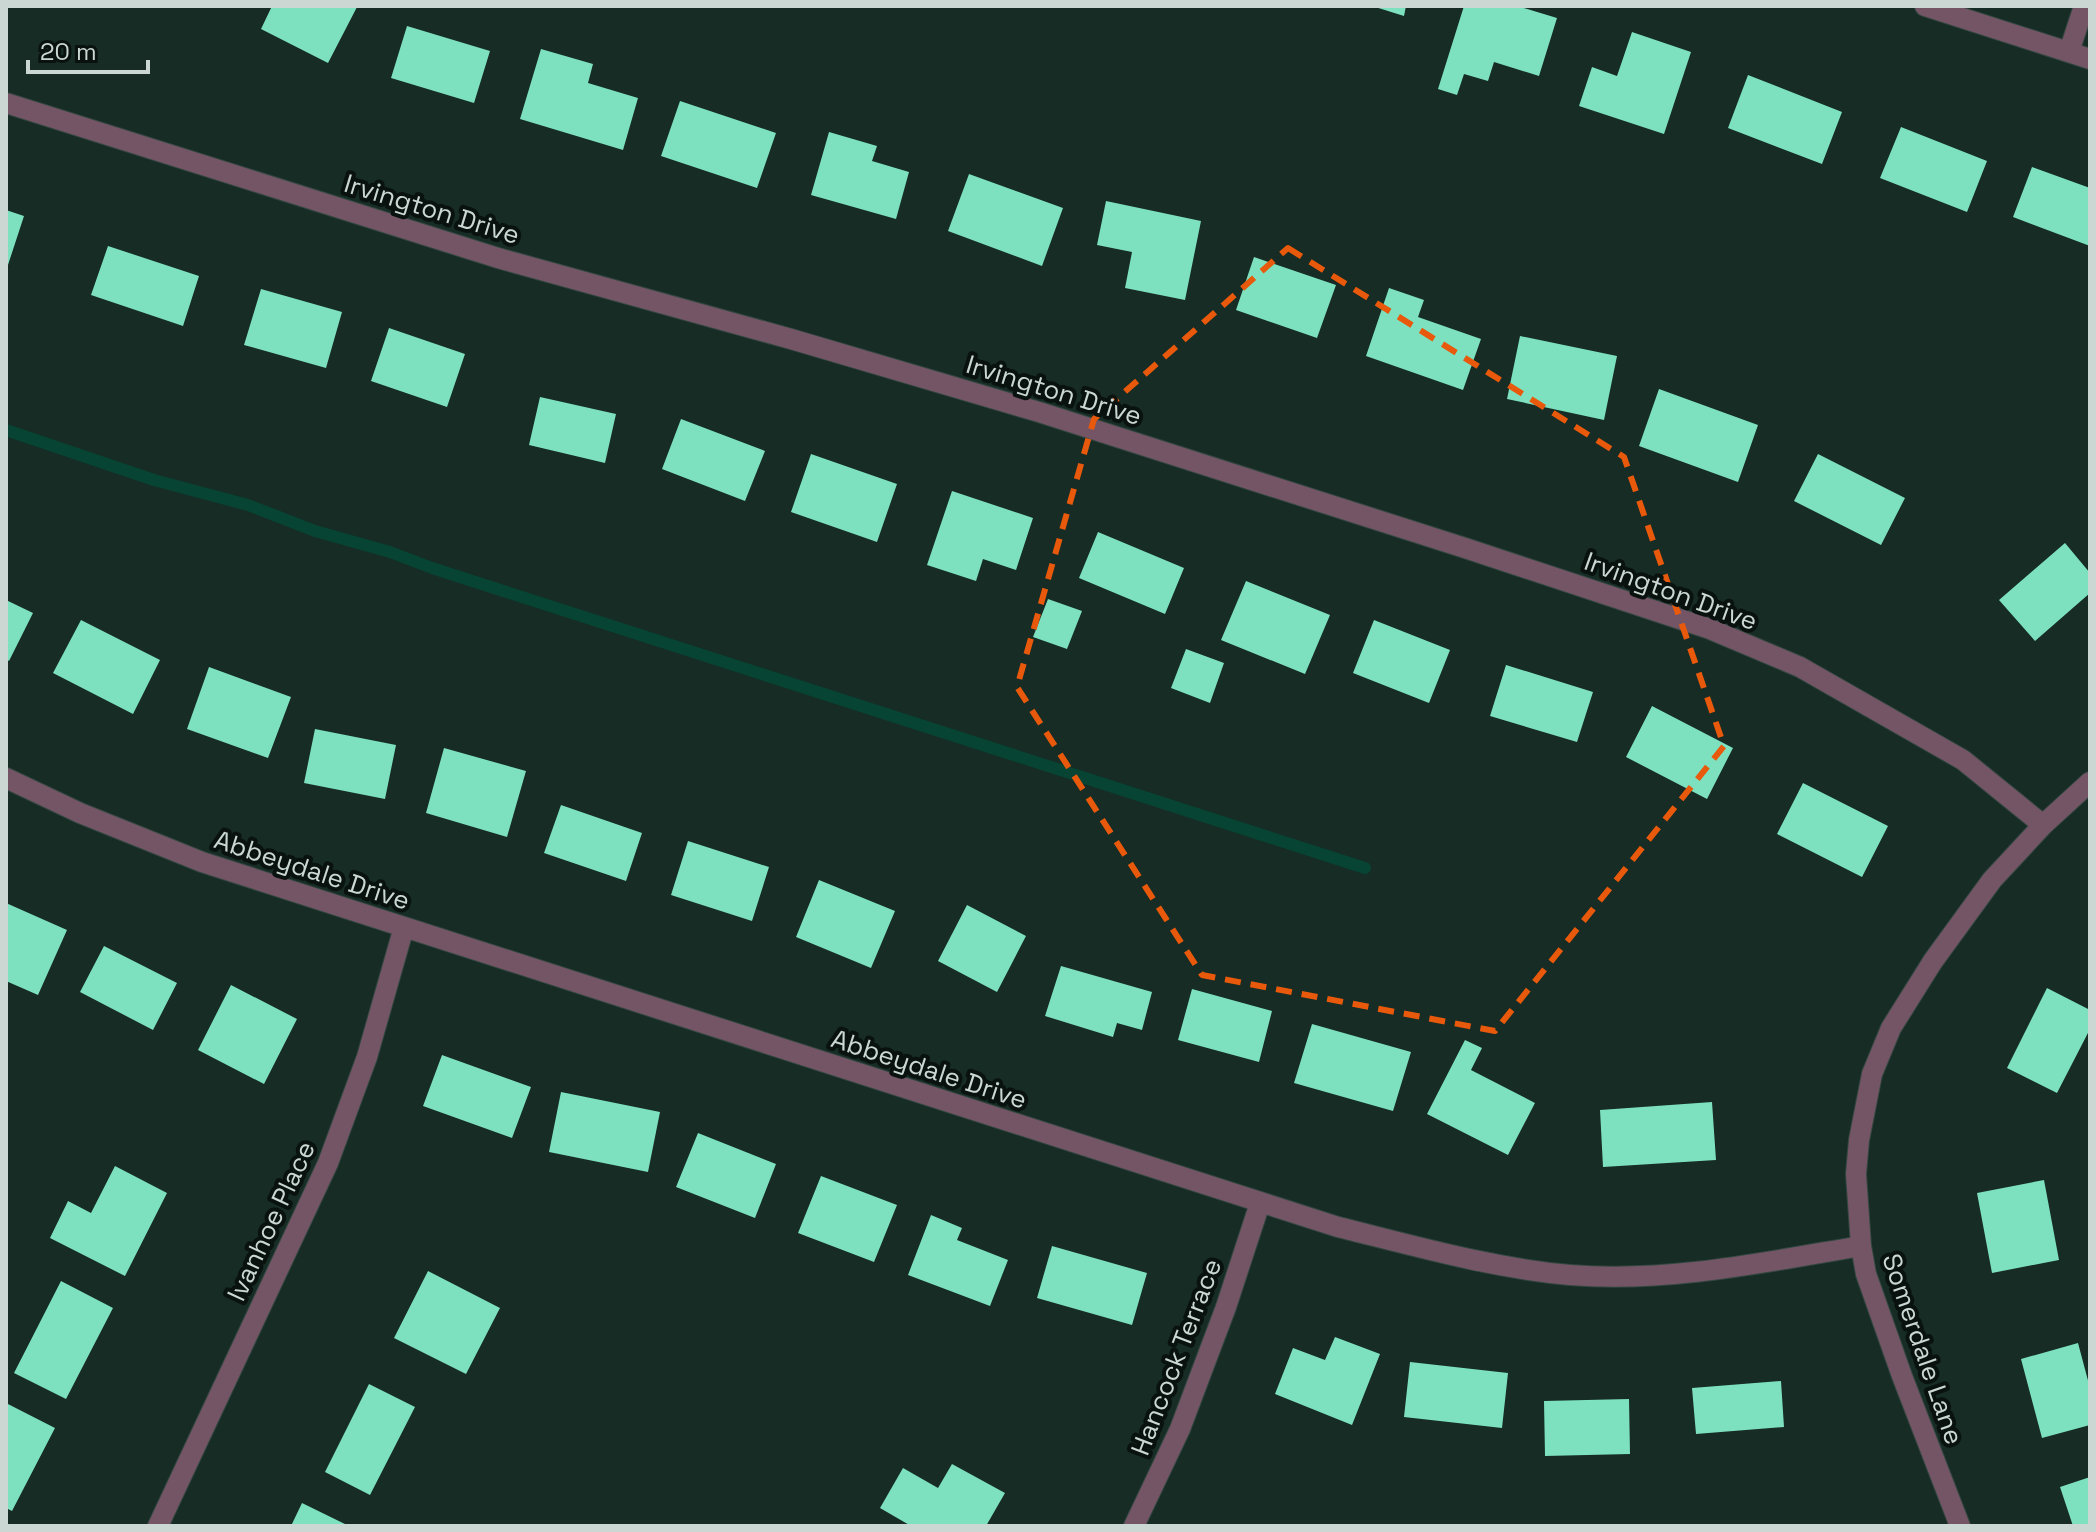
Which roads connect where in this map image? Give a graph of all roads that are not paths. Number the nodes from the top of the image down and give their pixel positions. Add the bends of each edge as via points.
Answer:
1 (1925, 6) edge
2 (2084, 6) edge
3 (2069, 52) junction
4 (2090, 59) edge
5 (6, 103) edge
6 (6, 778) edge
7 (2090, 782) edge
8 (2043, 825) junction
9 (404, 927) junction
10 (1260, 1203) junction
11 (1861, 1246) junction
12 (158, 1526) edge
13 (1134, 1526) edge
14 (1960, 1526) edge

1 - 3 street
2 - 3 street
3 - 4 street
5 - 8 street, Irvington Drive via 498,258 1039,412 1710,629 1800,667 1963,760
6 - 9 street, Abbeydale Drive via 202,862
7 - 8 street, Somerdale Lane
8 - 11 street, Somerdale Lane via 1992,880 1891,1028 1872,1074 1859,1140
9 - 10 street, Abbeydale Drive
9 - 12 street, Ivanhoe Place via 367,1057 328,1163
10 - 11 street, Abbeydale Drive via 1481,1263 1572,1275 1708,1271
10 - 13 street, Hancock Terrace via 1180,1429
11 - 14 street, Somerdale Lane via 1866,1274

